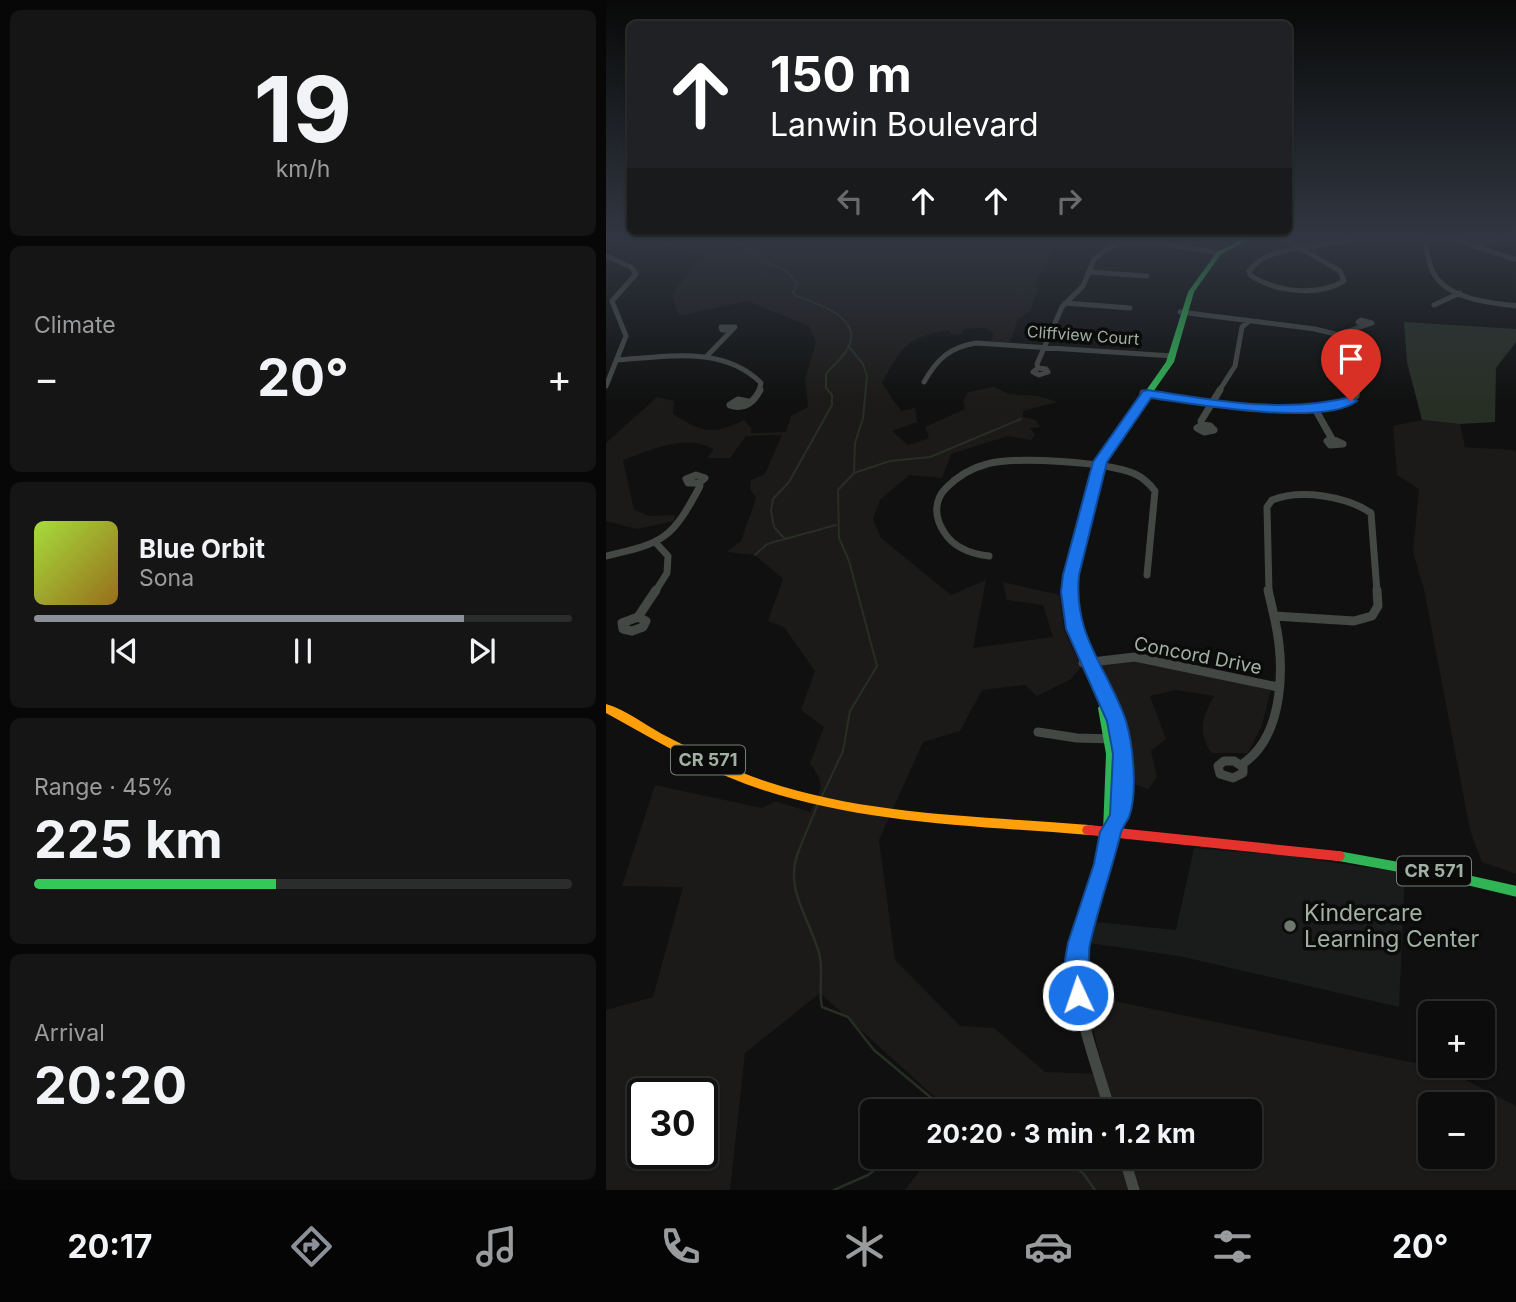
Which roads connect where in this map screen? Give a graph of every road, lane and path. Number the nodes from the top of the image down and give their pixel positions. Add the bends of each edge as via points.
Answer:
1 (620, 293) edge
2 (1076, 293) edge
3 (1188, 293) edge
4 (1461, 293) joint
5 (1065, 303) junction
6 (1434, 305) dead end
7 (1517, 306) edge
8 (1130, 308) dead end
9 (1183, 312) junction
10 (1249, 321) junction
11 (1361, 325) dead end
12 (730, 330) dead end
13 (1337, 335) junction
14 (1045, 346) junction
15 (1170, 356) junction
16 (706, 357) junction
17 (617, 360) junction
18 (1038, 368) dead end
19 (924, 382) dead end
20 (606, 386) edge
21 (1145, 393) junction
22 (748, 402) dead end
23 (1211, 404) junction
24 (1314, 407) junction
25 (1202, 425) dead end
26 (1332, 439) dead end
27 (1095, 466) junction
28 (699, 483) dead end
29 (656, 543) junction
30 (606, 556) edge
31 (989, 556) dead end
32 (1147, 575) dead end
33 (638, 617) dead end
34 (1274, 617) junction
35 (1086, 663) junction
36 (1278, 687) junction
37 (609, 713) edge
38 (1038, 733) dead end
39 (1116, 739) junction
40 (1241, 765) dead end
41 (1110, 832) junction
42 (1517, 892) edge
43 (1107, 1099) edge
44 (1128, 1169) edge
45 (1134, 1190) edge

1 - 17 street via 612,301 626,336
2 - 5 street
3 - 9 street
4 - 6 street
4 - 7 street
5 - 8 street
5 - 14 street
9 - 10 street
9 - 15 street
10 - 13 street
10 - 23 street via 1242,327 1235,366
11 - 13 street
12 - 16 street
13 - 24 street via 1353,344 1357,352 1358,393 1346,403
14 - 15 street, Cliffview Court
14 - 18 street
14 - 19 street, Cliffview Court via 983,342 958,346 941,355
15 - 21 street
16 - 17 street
16 - 22 street via 733,363 759,380 760,391
17 - 20 street
21 - 23 street
21 - 27 street
23 - 24 street via 1259,410
23 - 25 street
24 - 26 street
27 - 31 street via 1008,460 976,468 953,481 937,504 940,525 957,546
27 - 32 street via 1137,474 1155,491
27 - 35 street via 1063,593 1069,631
28 - 29 street via 678,528
29 - 30 street
29 - 33 street via 668,556 670,567
34 - 34 street via 1267,584 1269,503 1296,496 1352,503 1368,510 1373,517 1376,613 1354,621
34 - 36 street, Concord Drive via 1281,652
35 - 36 street, Concord Drive via 1123,656 1146,658
35 - 39 street
36 - 40 street via 1266,734 1254,757
37 - 41 street, CR 571 via 748,779 817,799
38 - 39 street
39 - 41 street
41 - 42 street, CR 571 via 1351,856
41 - 43 street via 1079,943 1076,978
44 - 45 street

